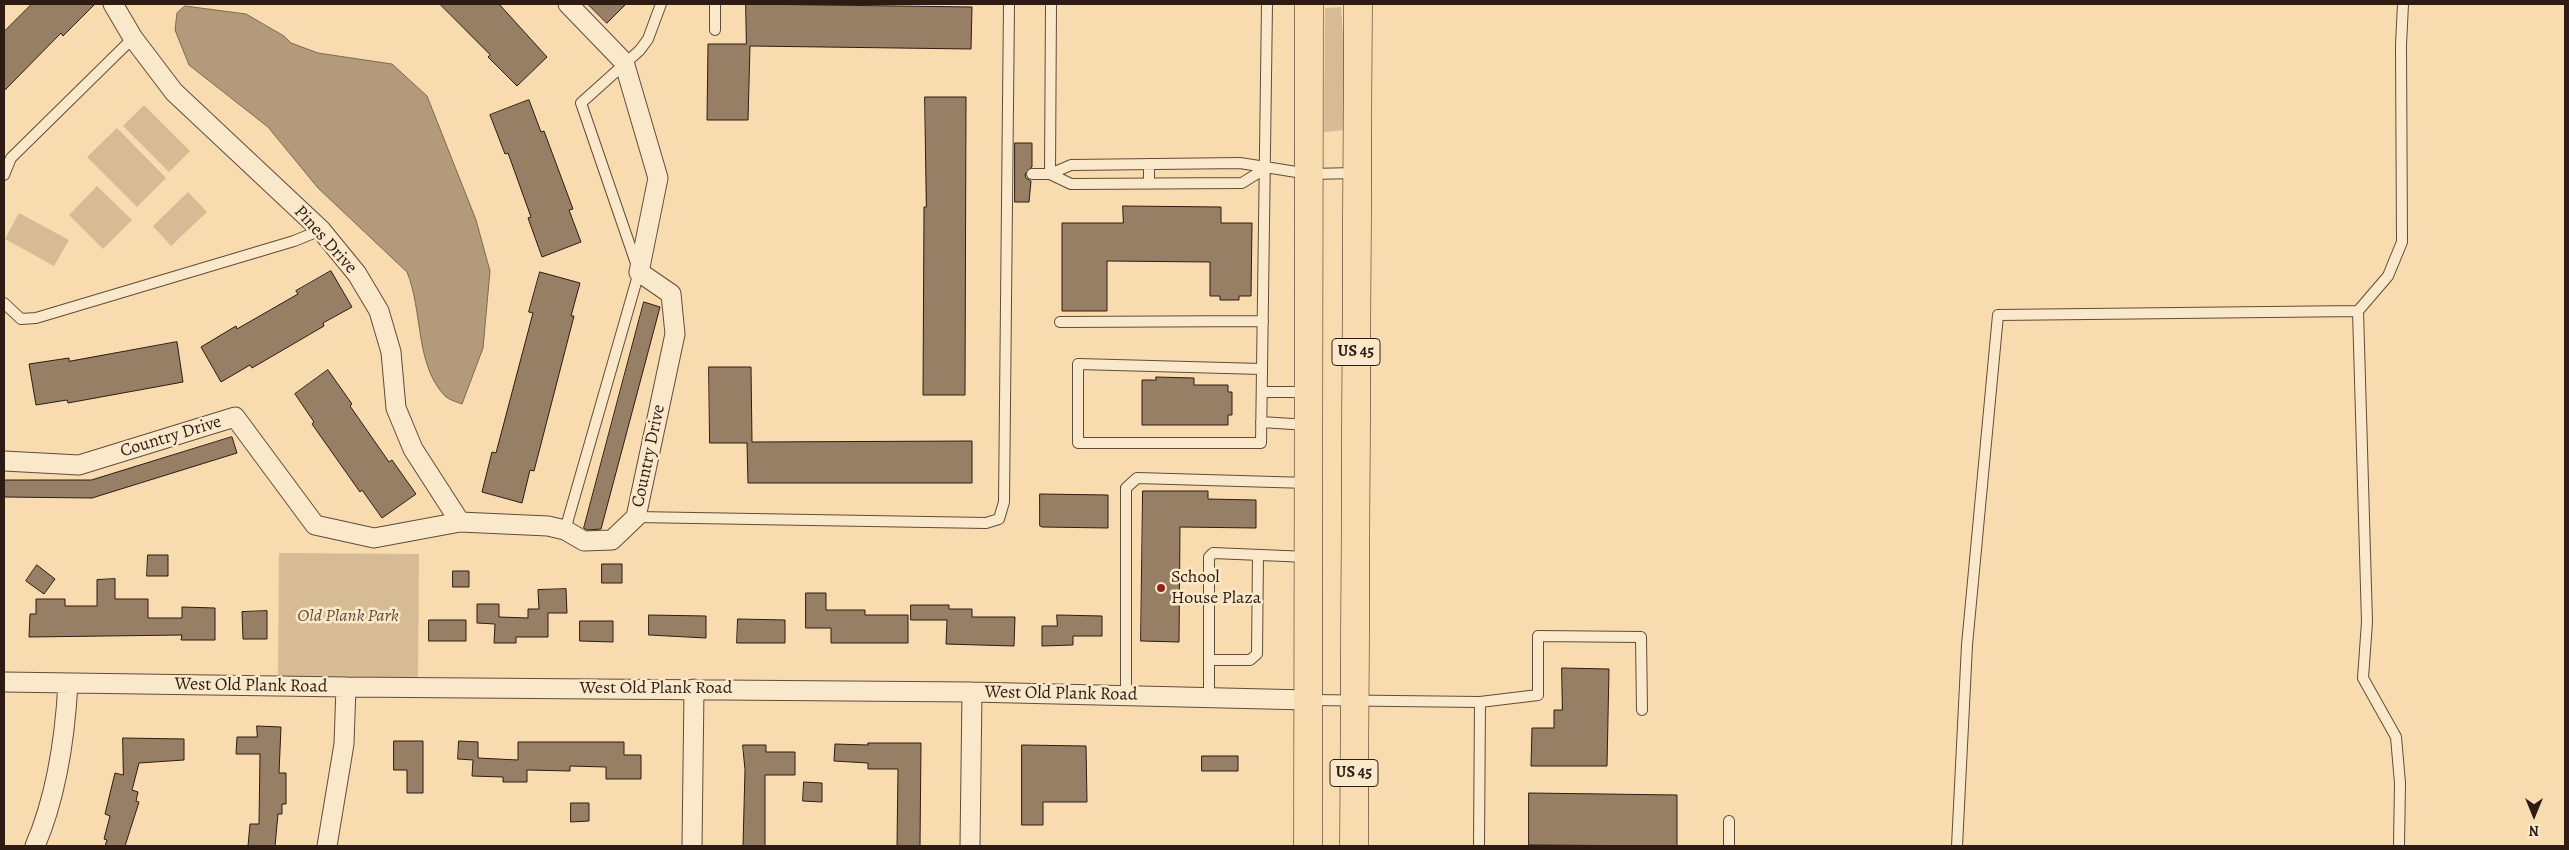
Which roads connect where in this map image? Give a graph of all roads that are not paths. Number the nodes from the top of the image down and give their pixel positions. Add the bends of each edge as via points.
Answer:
1 (113, 4) edge
2 (568, 4) edge
3 (661, 4) edge
4 (716, 4) edge
5 (1009, 4) edge
6 (1051, 4) edge
7 (1267, 4) edge
8 (1309, 4) edge
9 (1358, 4) edge
10 (2404, 4) edge
11 (715, 30) dead end
12 (133, 38) junction
13 (624, 62) junction
14 (1149, 164) junction
15 (1266, 168) junction
16 (1357, 173) junction
17 (1032, 174) dead end
18 (1050, 174) junction
19 (1309, 174) junction
20 (4, 175) edge
21 (1149, 184) junction
22 (321, 230) junction
23 (639, 272) junction
24 (4, 303) edge
25 (2358, 310) junction
26 (1263, 321) junction
27 (1060, 322) dead end
28 (1262, 369) junction
29 (1262, 392) junction
30 (1309, 392) junction
31 (1261, 422) junction
32 (1309, 425) junction
33 (4, 461) edge
34 (1309, 484) junction
35 (636, 517) junction
36 (460, 522) junction
37 (565, 530) junction
38 (1258, 555) junction
39 (1309, 557) junction
40 (1209, 660) junction
41 (4, 682) edge
42 (68, 683) junction
43 (346, 688) junction
44 (694, 689) junction
45 (972, 692) junction
46 (1126, 696) junction
47 (1209, 698) junction
48 (1308, 700) junction
49 (1355, 700) junction
50 (1480, 702) junction
51 (1642, 710) dead end
52 (1729, 821) dead end
53 (35, 846) edge
54 (327, 846) edge
55 (692, 846) edge
56 (970, 846) edge
57 (1308, 846) edge
58 (1354, 846) edge
59 (1479, 846) edge
60 (1729, 846) edge
61 (1957, 846) edge
62 (2400, 846) edge

1 - 12 street, Pines Drive
2 - 13 street
3 - 13 lane via 648,39
4 - 11 lane
5 - 35 lane via 1011,174 1004,502 999,519 986,523
6 - 18 lane
7 - 15 lane
8 - 19 main road, US 45
9 - 16 main road, US 45
10 - 25 lane via 2401,45 2402,242 2388,276
12 - 20 lane via 11,158
12 - 22 street, Pines Drive via 174,92
13 - 23 street via 658,178
13 - 23 lane via 581,103
14 - 15 lane via 1240,163
14 - 18 lane via 1071,164
14 - 21 lane
15 - 19 lane
15 - 21 lane via 1242,183
15 - 26 lane
16 - 19 lane
16 - 49 main road, US 45
17 - 18 lane
18 - 21 lane via 1071,184
19 - 30 main road, US 45
22 - 24 lane via 294,241 36,318 21,319
22 - 36 street, Pines Drive via 357,274 379,310 391,352 396,408 413,450
23 - 35 street, Country Drive via 671,294 675,334
23 - 37 lane
25 - 61 lane via 1998,315 1967,646
25 - 62 lane via 2367,622 2363,678 2396,737
26 - 27 lane
26 - 28 lane
28 - 29 lane
28 - 31 lane via 1078,364 1078,443 1261,443
29 - 30 lane
29 - 31 lane
30 - 32 main road, US 45
31 - 32 lane
32 - 34 main road, US 45
33 - 36 street, Country Drive via 79,465 235,417 316,525 374,538
34 - 39 main road, US 45
34 - 46 lane via 1137,478 1126,488
35 - 37 street, Country Drive via 612,540 584,541
36 - 37 street, Country Drive via 548,526
38 - 39 lane
38 - 40 lane via 1257,654 1250,660
38 - 40 lane via 1213,553 1209,556
39 - 48 main road, US 45
40 - 47 lane
41 - 42 street, West Old Plank Road
42 - 43 street, West Old Plank Road
42 - 53 street via 65,729 54,784
43 - 44 street, West Old Plank Road
43 - 54 street via 344,744
44 - 45 street, West Old Plank Road
44 - 55 street
45 - 46 street, West Old Plank Road
45 - 56 street
46 - 47 street, West Old Plank Road
47 - 48 street, West Old Plank Road
48 - 49 lane
48 - 57 main road, US 45
49 - 50 lane
49 - 58 main road, US 45
50 - 51 lane via 1538,695 1538,636 1641,636
50 - 59 lane
52 - 60 lane

